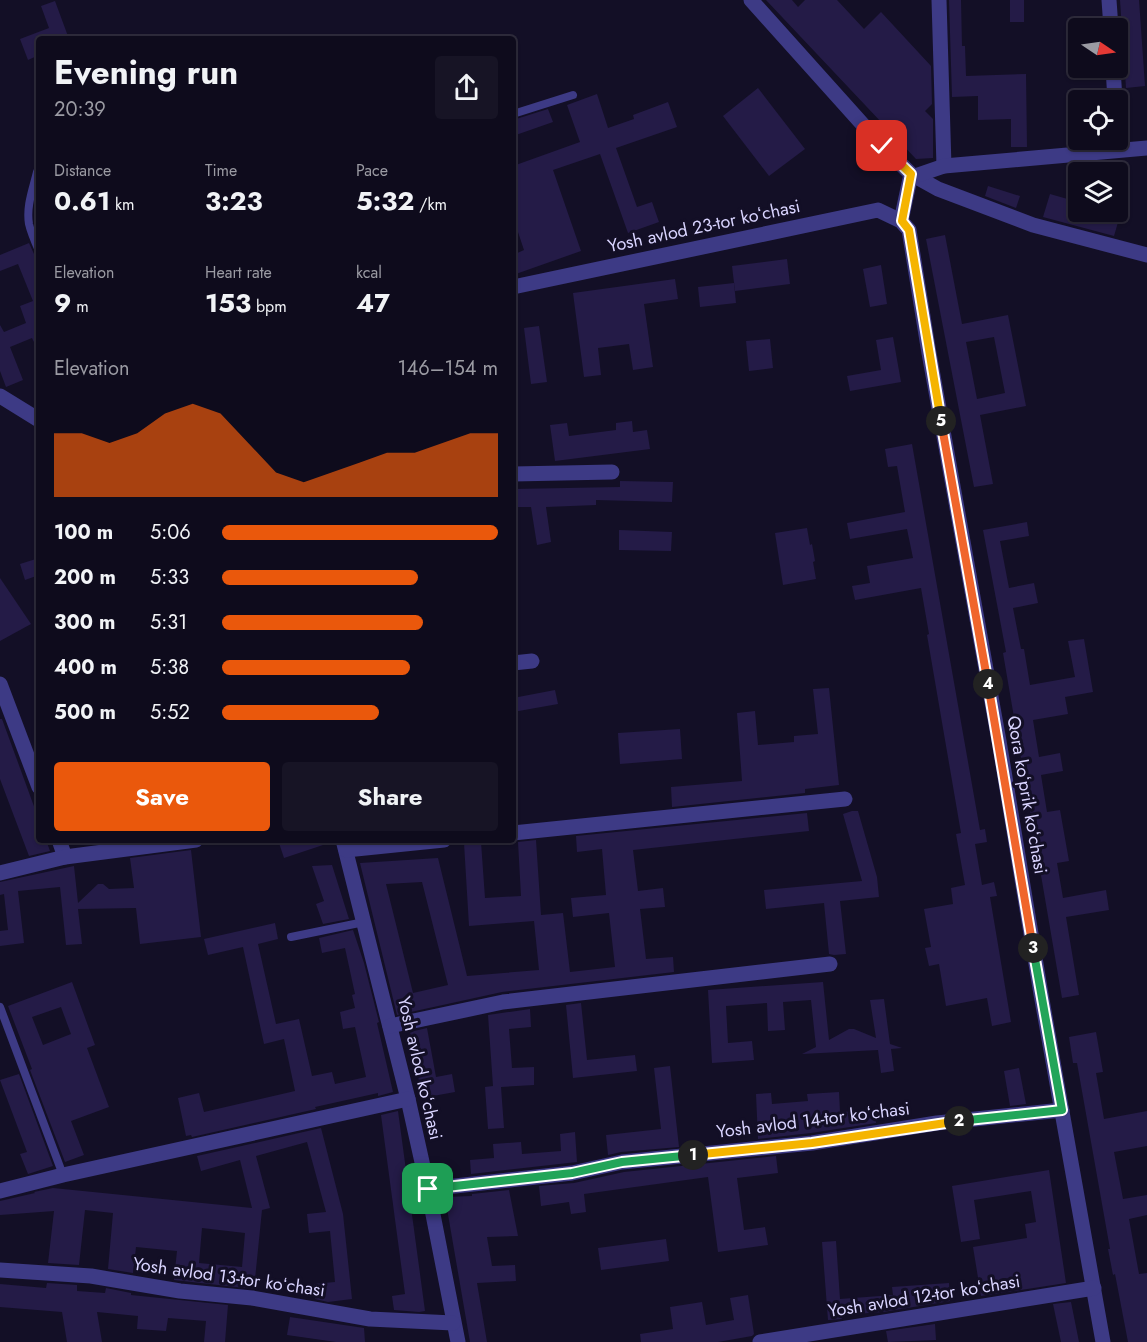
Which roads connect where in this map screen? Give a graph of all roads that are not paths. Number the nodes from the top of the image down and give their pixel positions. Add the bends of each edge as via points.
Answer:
1 (751, 0) edge
2 (939, 0) edge
3 (1109, 0) edge
4 (1110, 18) edge
5 (573, 95) dead end
6 (516, 113) edge
7 (1128, 146) edge
8 (1147, 148) edge
9 (1076, 150) edge
10 (944, 166) junction
11 (36, 176) edge
12 (911, 180) junction
13 (902, 215) junction
14 (36, 243) edge
15 (1147, 255) edge
16 (516, 286) edge
17 (0, 396) edge
18 (36, 418) edge
19 (612, 472) dead end
20 (516, 474) edge
21 (532, 661) dead end
22 (516, 663) edge
23 (0, 684) edge
24 (36, 779) edge
25 (845, 798) dead end
26 (516, 833) edge
27 (60, 843) edge
28 (171, 843) edge
29 (384, 843) edge
30 (344, 845) edge
31 (65, 856) junction
32 (0, 873) edge
33 (364, 922) junction
34 (291, 937) dead end
35 (830, 964) dead end
36 (0, 1007) edge
37 (390, 1026) junction
38 (408, 1099) junction
39 (1062, 1110) junction
40 (63, 1175) junction
41 (428, 1189) junction
42 (0, 1191) edge
43 (0, 1270) edge
44 (1095, 1288) junction
45 (453, 1323) junction
46 (458, 1342) edge
47 (760, 1342) edge
48 (1103, 1342) edge

1 - 12 street
2 - 10 street
3 - 4 street
5 - 6 lane
7 - 8 street
9 - 10 street
10 - 12 street
11 - 14 lane via 28,217
12 - 13 street
12 - 15 street via 1033,225
13 - 16 street, Yosh avlod 23-tor koʻchasi via 867,211
13 - 39 street, Qora koʻprik koʻchasi via 909,230
17 - 18 street
19 - 20 street
21 - 22 street
23 - 24 street
25 - 26 street
27 - 31 street
28 - 31 street
29 - 30 street
30 - 33 street, Yosh avlod koʻchasi
31 - 32 street
33 - 34 lane
33 - 37 street, Yosh avlod koʻchasi
35 - 37 street via 503,1002
36 - 40 lane
37 - 38 street, Yosh avlod koʻchasi
38 - 40 street
38 - 41 street, Yosh avlod koʻchasi
39 - 41 street, Yosh avlod 14-tor koʻchasi
39 - 44 street, Qora koʻprik koʻchasi
40 - 42 street
41 - 45 street, Yosh avlod koʻchasi
43 - 45 street, Yosh avlod 13-tor koʻchasi via 91,1276 370,1319
44 - 47 street, Yosh avlod 12-tor koʻchasi
44 - 48 street, Qora koʻprik koʻchasi
45 - 46 street, Yosh avlod koʻchasi

